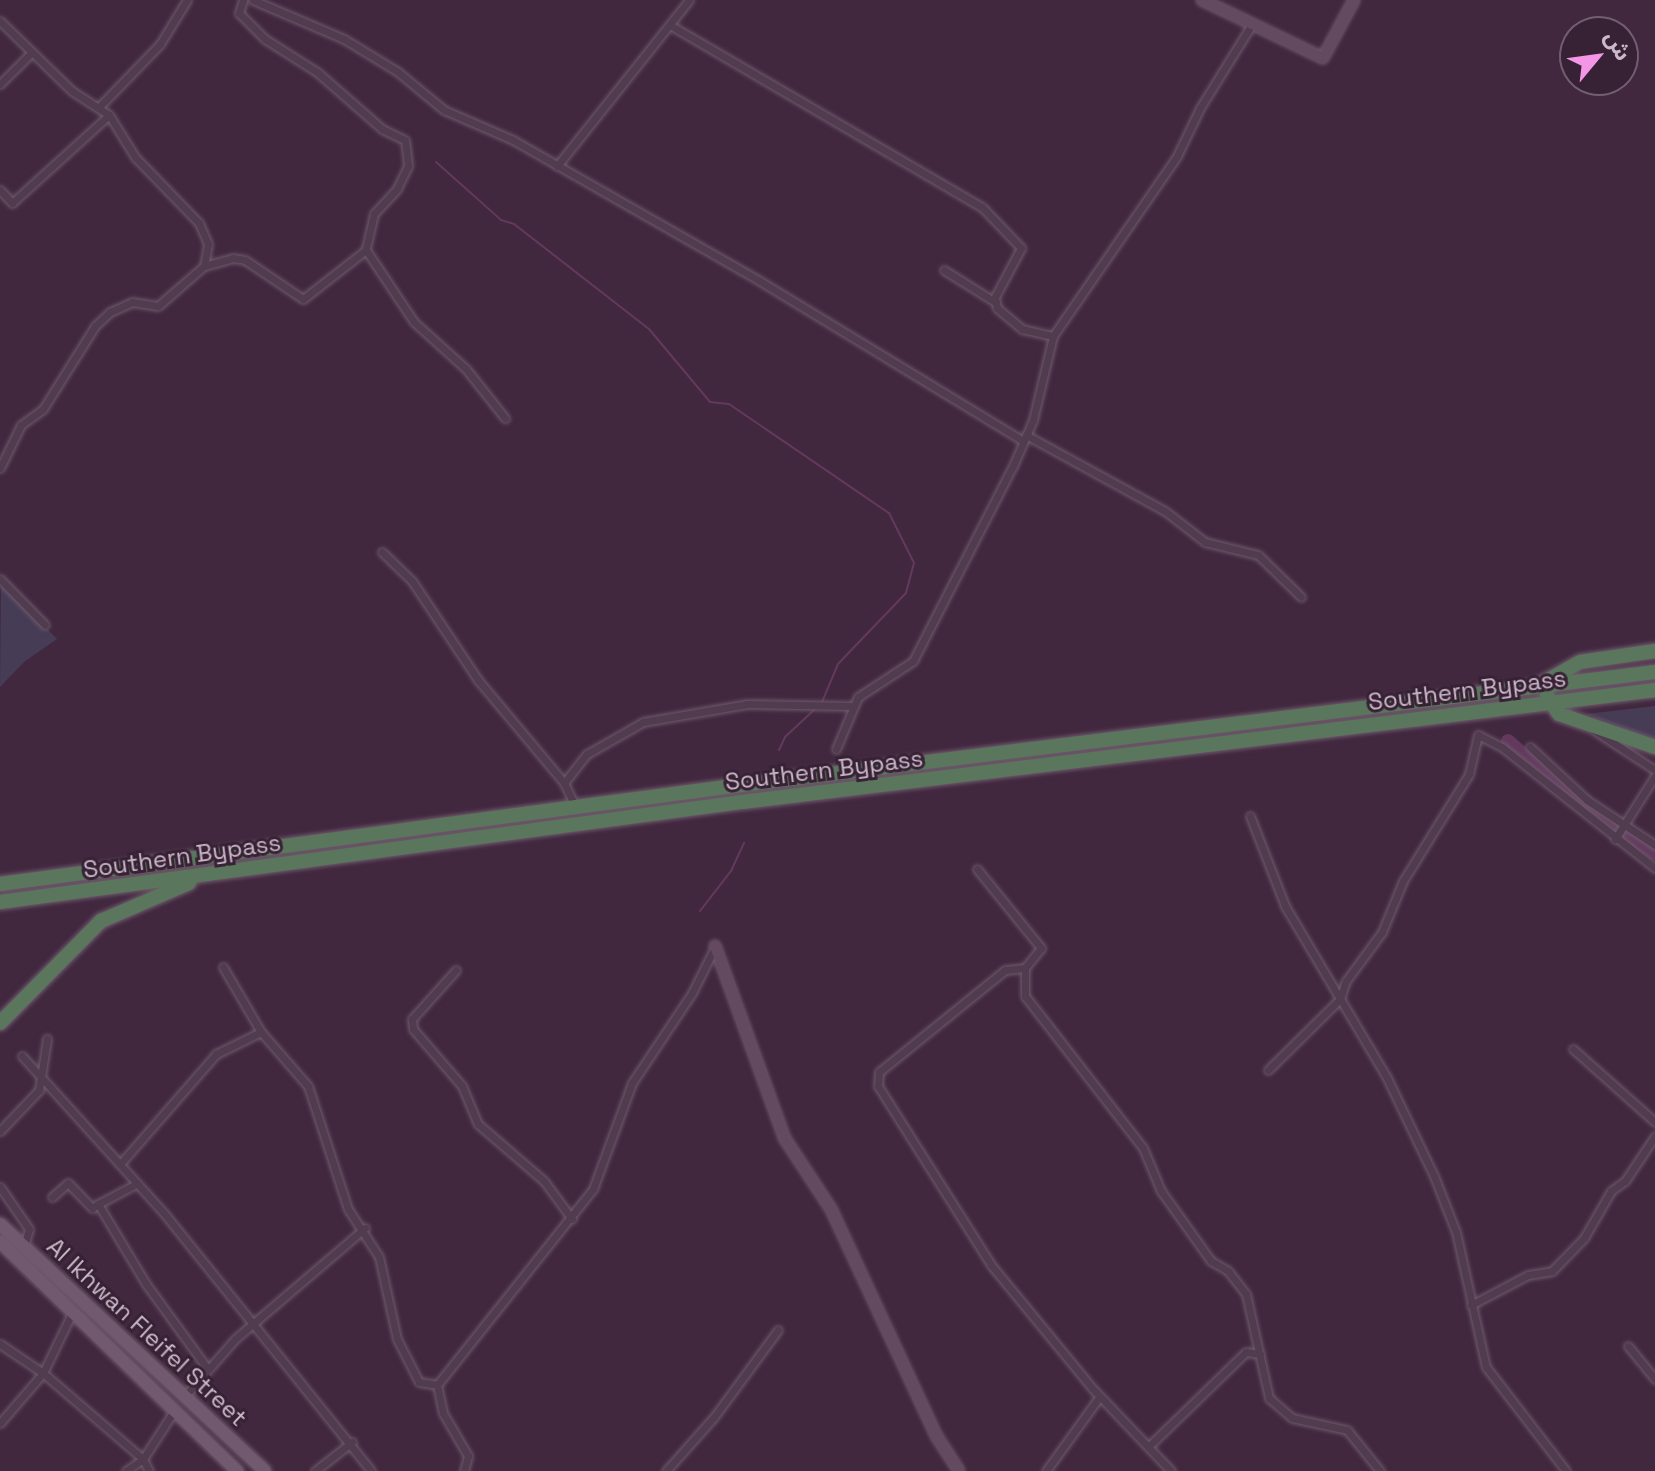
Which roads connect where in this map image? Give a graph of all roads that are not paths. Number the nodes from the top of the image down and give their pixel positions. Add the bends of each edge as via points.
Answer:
1 (187, 0) edge
2 (243, 0) edge
3 (253, 0) edge
4 (689, 0) edge
5 (1202, 0) edge
6 (1354, 0) edge
7 (0, 21) edge
8 (1252, 24) junction
9 (670, 25) junction
10 (32, 52) junction
11 (0, 84) edge
12 (100, 106) junction
13 (109, 115) junction
14 (557, 166) junction
15 (0, 190) edge
16 (366, 250) junction
17 (204, 266) junction
18 (944, 270) dead end
19 (995, 302) junction
20 (1053, 336) junction
21 (505, 418) dead end
22 (1024, 437) junction
23 (0, 468) edge
24 (382, 552) dead end
25 (0, 579) edge
26 (1301, 597) dead end
27 (45, 625) dead end
28 (1655, 651) edge
29 (1655, 672) edge
30 (1541, 686) junction
31 (1655, 690) edge
32 (1548, 703) junction
33 (852, 706) junction
34 (1587, 723) junction
35 (1530, 747) dead end
36 (1655, 747) edge
37 (836, 749) dead end
38 (1655, 773) edge
39 (564, 783) junction
40 (576, 808) junction
41 (1250, 816) dead end
42 (1624, 823) junction
43 (1615, 839) junction
44 (1655, 845) edge
45 (1655, 868) edge
46 (977, 869) dead end
47 (207, 876) junction
48 (0, 884) edge
49 (0, 902) edge
50 (715, 946) joint
51 (223, 967) dead end
52 (1025, 968) junction
53 (456, 970) dead end
54 (1340, 999) junction
55 (0, 1023) edge
56 (261, 1032) junction
57 (47, 1039) dead end
58 (1573, 1049) dead end
59 (22, 1056) dead end
60 (1268, 1070) dead end
61 (41, 1082) junction
62 (1655, 1122) edge
63 (0, 1131) edge
64 (1655, 1136) edge
65 (121, 1163) junction
66 (136, 1184) junction
67 (0, 1187) edge
68 (52, 1197) dead end
69 (98, 1204) junction
70 (572, 1219) junction
71 (0, 1224) edge
72 (365, 1228) junction
73 (0, 1242) edge
74 (24, 1247) junction
75 (1471, 1305) junction
76 (72, 1313) junction
77 (252, 1325) junction
78 (778, 1330) dead end
79 (0, 1344) edge
80 (1628, 1346) dead end
81 (1260, 1354) junction
82 (207, 1368) junction
83 (43, 1373) junction
84 (1655, 1379) edge
85 (437, 1385) junction
86 (185, 1396) junction
87 (1100, 1396) junction
88 (174, 1411) junction
89 (0, 1423) edge
90 (352, 1442) junction
91 (1148, 1447) junction
92 (143, 1459) junction
93 (126, 1471) edge
94 (149, 1471) edge
95 (237, 1471) edge
96 (265, 1471) edge
97 (315, 1471) edge
98 (371, 1471) edge
99 (464, 1471) edge
100 (666, 1471) edge
101 (959, 1471) edge
102 (1046, 1471) edge
103 (1171, 1471) edge
104 (1380, 1471) edge
105 (1566, 1471) edge

1 - 12 street via 160,44
2 - 16 street via 239,13 265,39 317,72 382,129 405,140 408,166 397,189 374,214
3 - 14 street via 344,39 398,72 444,110
4 - 9 street
5 - 8 street
6 - 8 street via 1323,58
7 - 10 street
8 - 20 street via 1177,156
9 - 14 street
9 - 19 street via 947,184 996,219 1021,248
10 - 11 street
10 - 12 street via 72,91
12 - 13 street
13 - 15 street via 12,203
13 - 17 street via 135,157 199,223 208,244
14 - 22 street
16 - 17 street via 303,299 245,260
16 - 21 street via 414,322 466,369
17 - 23 street via 158,306 128,302 101,319 43,409 21,425
18 - 19 street
19 - 20 street via 999,313 1022,329
20 - 22 street
22 - 26 street via 1165,511 1205,542 1258,555
22 - 33 street via 977,542 913,661 864,690
24 - 39 street via 412,581 478,680
25 - 27 street
28 - 30 highway via 1580,662
29 - 30 highway, Southern Bypass
30 - 32 highway
30 - 40 highway, Southern Bypass
31 - 32 highway, Southern Bypass
32 - 34 highway via 1559,714
32 - 47 highway, Southern Bypass via 729,803
33 - 37 street
33 - 39 street via 747,704 643,722 587,754
34 - 36 highway
34 - 38 street
35 - 42 street via 1587,800
38 - 42 street
39 - 40 street
40 - 48 highway, Southern Bypass
41 - 54 street via 1285,906
42 - 43 street
42 - 44 street
43 - 45 street
43 - 54 street via 1503,748 1478,735 1469,774 1403,881 1382,932 1346,981
46 - 52 street via 1041,948
47 - 49 highway, Southern Bypass
47 - 55 highway via 101,921
50 - 70 street via 692,993 632,1083 593,1189
50 - 101 street via 785,1139 831,1209 937,1437
51 - 56 street
52 - 81 street via 1025,996 1143,1148 1161,1191 1211,1261 1228,1271 1246,1294
52 - 87 street via 1005,970 879,1072 878,1086 991,1265
53 - 70 street via 412,1019 413,1029 462,1086 478,1124 544,1181
54 - 60 street
54 - 75 street via 1387,1078 1434,1176 1456,1232
56 - 65 street via 216,1054
56 - 72 street via 308,1086 348,1209
57 - 61 street via 40,1059
58 - 62 street
59 - 61 street
61 - 63 street via 35,1099
61 - 65 street
64 - 75 street via 1625,1181 1611,1191 1584,1238 1552,1271 1528,1275
65 - 66 street
66 - 69 street
66 - 77 street
67 - 74 street via 27,1223 31,1236
68 - 69 street via 68,1183 92,1208
69 - 82 street via 146,1284
70 - 85 street
71 - 74 main road, Al Ikhwan Fleifel Street
72 - 77 street
72 - 85 street via 379,1257 397,1339 419,1382
73 - 76 main road, Al Ikhwan Fleifel Street
74 - 86 main road, Al Ikhwan Fleifel Street
75 - 105 street via 1486,1367
76 - 83 street
76 - 88 main road, Al Ikhwan Fleifel Street
77 - 82 street
77 - 90 street
78 - 100 street
79 - 83 street
80 - 84 street
81 - 91 street via 1246,1352
81 - 104 street via 1269,1398 1292,1418 1347,1430
82 - 86 street
83 - 89 street
83 - 92 street
85 - 99 street via 443,1413 468,1456
86 - 96 main road, Al Ikhwan Fleifel Street
87 - 91 street
87 - 102 street
88 - 92 street
88 - 95 main road, Al Ikhwan Fleifel Street
90 - 97 street
90 - 98 street
91 - 103 street
92 - 93 street
92 - 94 street

